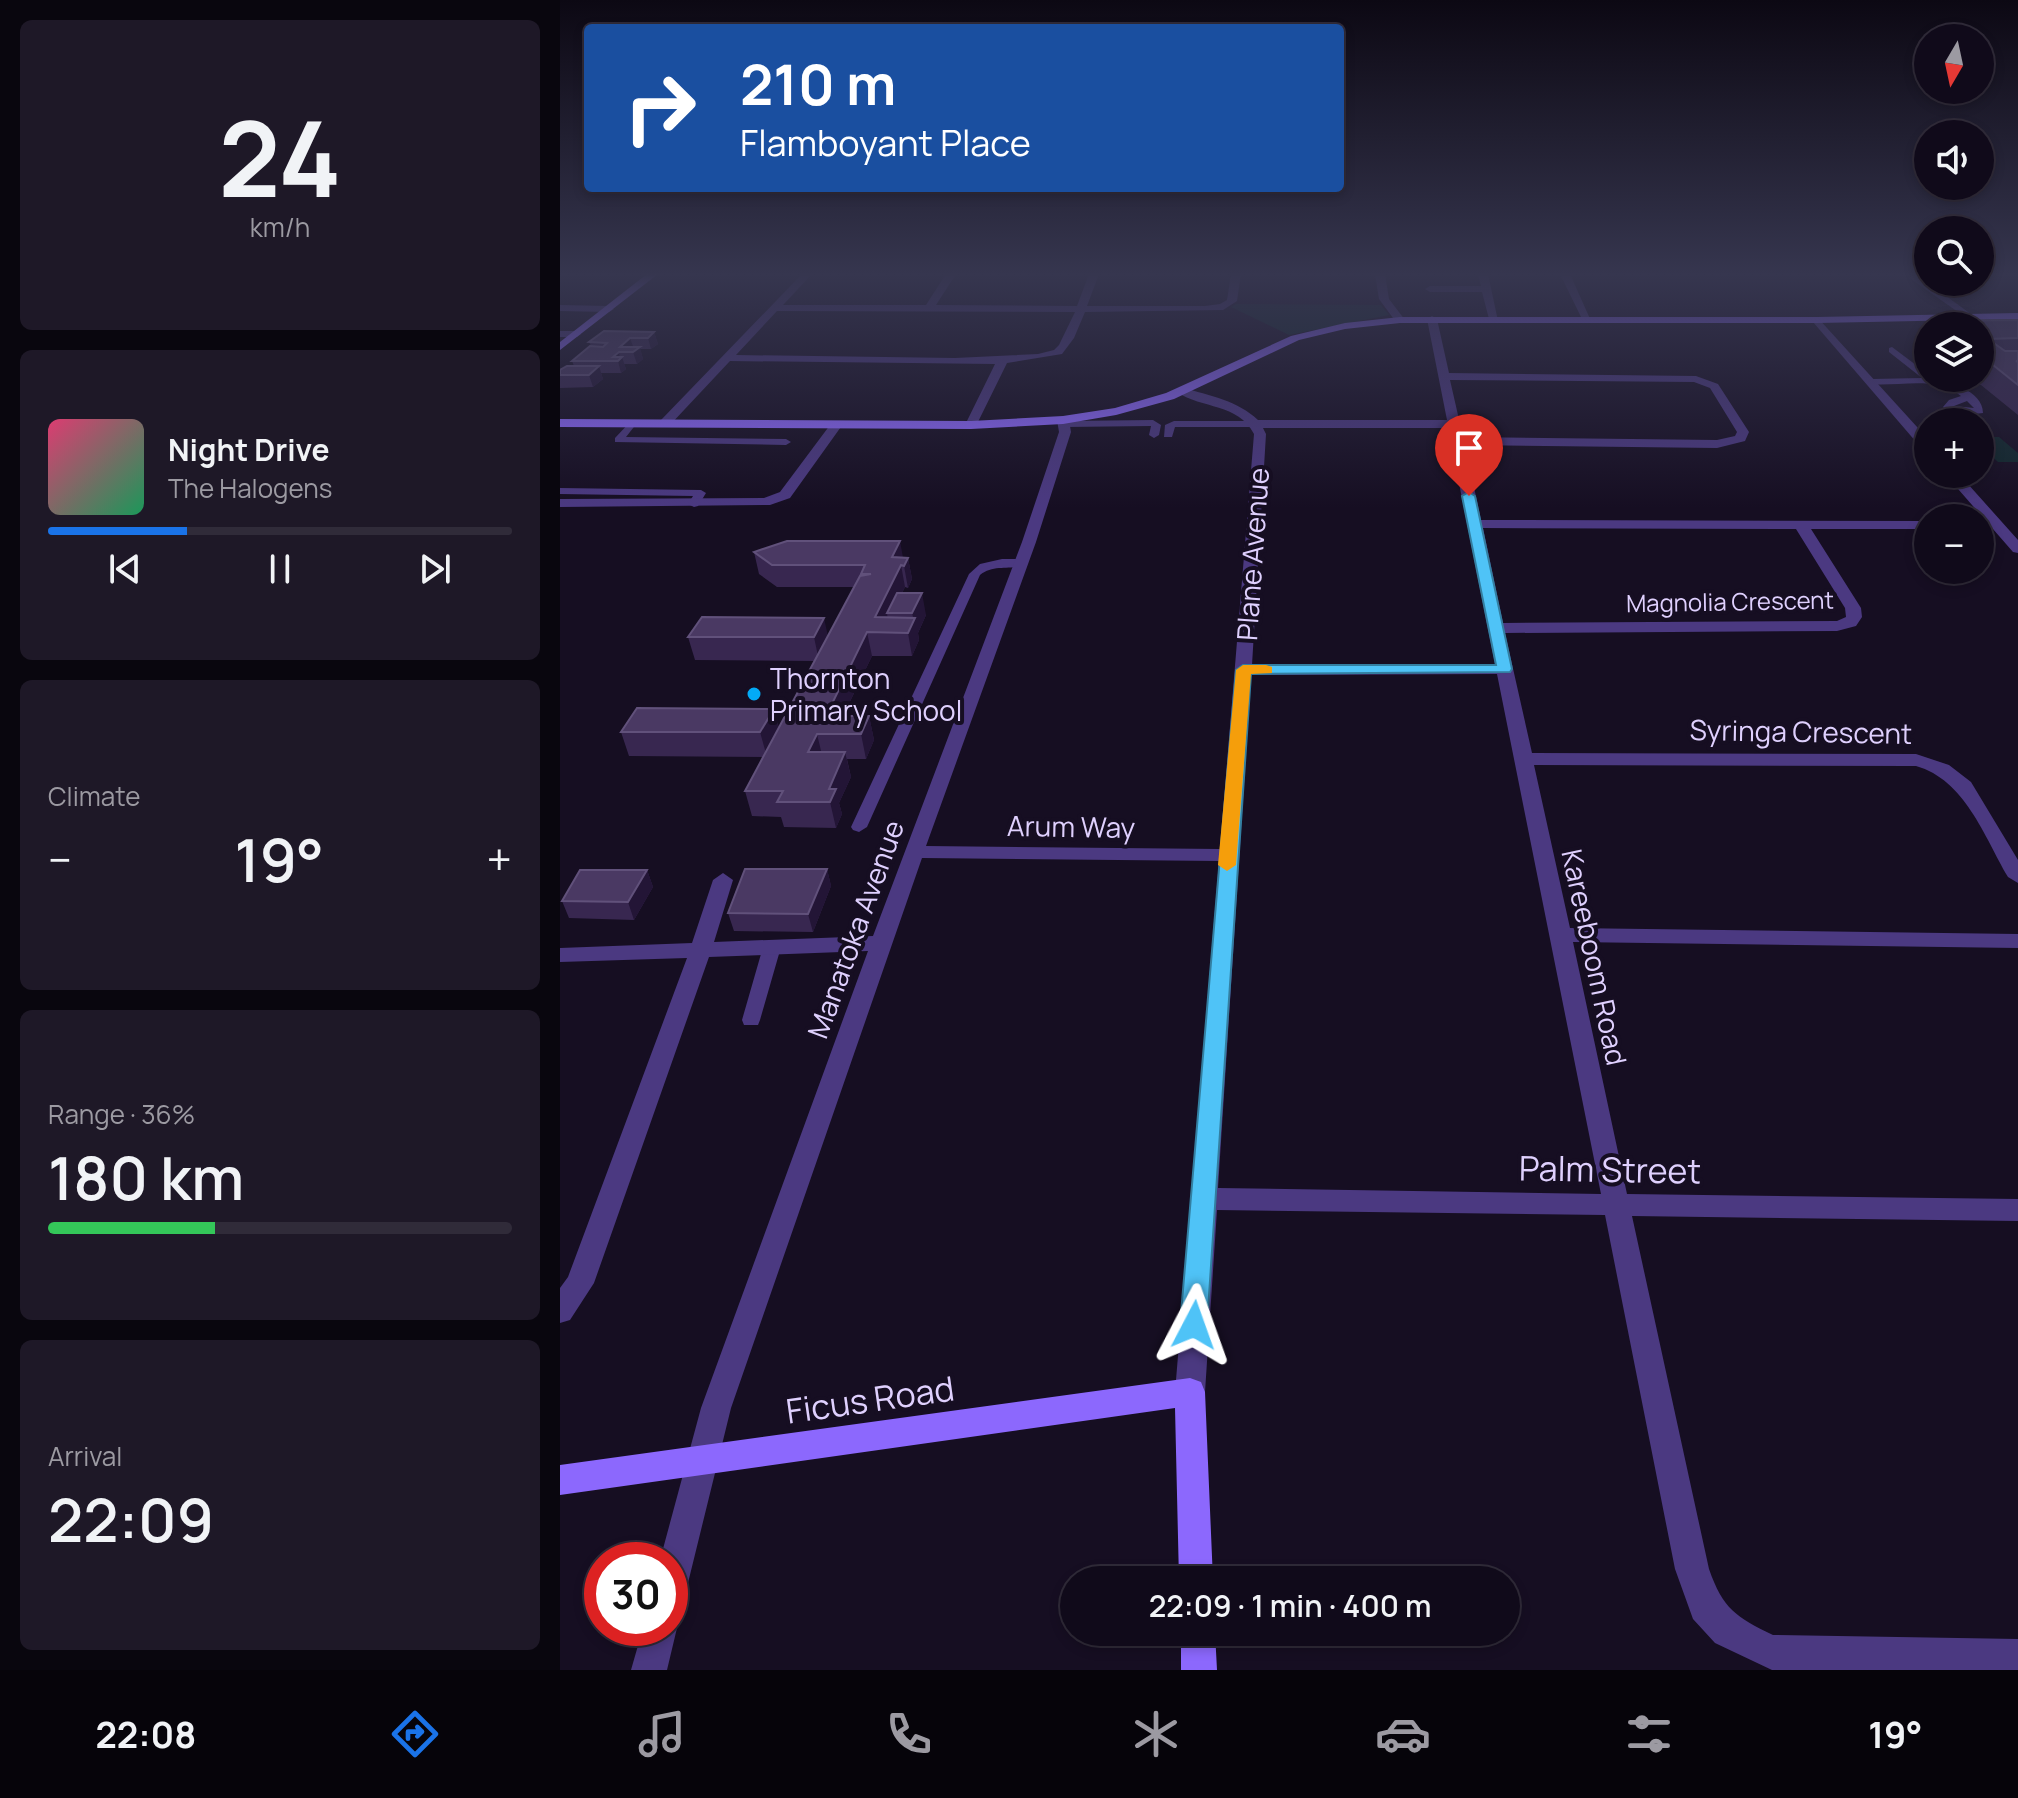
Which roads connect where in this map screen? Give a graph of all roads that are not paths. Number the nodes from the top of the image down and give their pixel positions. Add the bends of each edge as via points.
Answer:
1 (732, 352) edge
2 (1058, 352) edge
3 (1259, 352) edge
4 (1439, 352) edge
5 (1845, 352) edge
6 (1894, 352) edge
7 (726, 358) junction
8 (1002, 361) junction
9 (1914, 367) edge
10 (1444, 376) junction
11 (1914, 381) edge
12 (1872, 382) junction
13 (1183, 392) junction
14 (1962, 392) edge
15 (1968, 397) dead end
16 (1064, 422) junction
17 (560, 423) edge
18 (632, 423) junction
19 (665, 423) junction
20 (778, 424) junction
21 (837, 424) junction
22 (1256, 424) junction
23 (971, 425) junction
24 (1914, 431) edge
25 (1455, 433) junction
26 (1154, 435) dead end
27 (1168, 435) dead end
28 (763, 442) junction
29 (786, 442) dead end
30 (1964, 488) edge
31 (560, 491) edge
32 (560, 503) edge
33 (694, 504) junction
34 (1474, 524) junction
35 (1801, 525) junction
36 (1914, 525) edge
37 (2018, 525) edge
38 (1994, 526) edge
39 (1997, 526) junction
40 (2018, 549) edge
41 (1021, 563) junction
42 (1496, 628) junction
43 (1504, 669) junction
44 (1243, 670) junction
45 (1523, 759) junction
46 (859, 827) dead end
47 (914, 852) junction
48 (1228, 855) junction
49 (2018, 877) edge
50 (723, 880) dead end
51 (1560, 935) junction
52 (2018, 941) edge
53 (882, 943) junction
54 (772, 947) junction
55 (701, 949) junction
56 (560, 955) edge
57 (751, 1020) dead end
58 (1202, 1199) junction
59 (1616, 1205) junction
60 (2018, 1210) edge
61 (560, 1311) edge
62 (1190, 1392) junction
63 (702, 1461) junction
64 (560, 1480) edge
65 (681, 1542) edge
66 (1196, 1566) edge
67 (655, 1646) edge
68 (1198, 1646) edge
69 (2018, 1657) edge
70 (649, 1670) edge
71 (1199, 1670) edge

1 - 7 street
2 - 8 street
3 - 13 street
4 - 10 street, Kareeboom Road
5 - 12 street
6 - 9 lane
7 - 8 street
7 - 19 street
8 - 23 street
10 - 25 street, Kareeboom Road
10 - 25 street via 1696,379 1714,386 1743,432 1741,438 1717,444
11 - 12 lane
12 - 24 street
13 - 16 street
13 - 22 street via 1239,412
14 - 15 lane
16 - 23 street
16 - 26 lane via 1153,423
16 - 41 street, Manatoka Avenue
17 - 18 street
18 - 19 street
18 - 28 lane via 619,440
19 - 20 street
20 - 21 street
20 - 28 lane
21 - 23 street
21 - 33 street via 785,495 748,504
22 - 25 street
22 - 27 lane via 1174,424
22 - 44 street, Plane Avenue via 1260,451
25 - 34 street, Kareeboom Road
28 - 29 lane
30 - 39 street
31 - 33 lane via 701,493
32 - 33 street
34 - 35 street
34 - 42 street, Kareeboom Road
35 - 36 street
35 - 42 street, Magnolia Crescent via 1853,608 1850,623
37 - 39 street
38 - 39 street
39 - 40 street
41 - 46 lane via 983,566 975,574
41 - 47 street, Manatoka Avenue
42 - 43 street, Kareeboom Road
43 - 44 street
43 - 45 street, Kareeboom Road
44 - 48 street, Plane Avenue
45 - 49 street, Syringa Crescent via 1896,759 1939,766 1964,786
45 - 51 street, Kareeboom Road
47 - 48 street, Arum Way
47 - 53 street, Manatoka Avenue
48 - 58 street, Plane Avenue
50 - 55 street
51 - 52 street
51 - 59 street, Kareeboom Road
53 - 54 street
53 - 63 street, Manatoka Avenue via 716,1408
54 - 55 street
54 - 57 lane
55 - 56 street
55 - 61 street via 580,1283
58 - 59 street, Palm Street
58 - 62 street, Plane Avenue
59 - 60 street, Palm Street
59 - 69 street, Kareeboom Road via 1692,1569 1705,1607 1727,1631 1772,1652
62 - 63 street, Ficus Road
62 - 66 street, Plane Avenue
63 - 64 street, Ficus Road
63 - 65 street, Manatoka Avenue
67 - 70 street
68 - 71 street

